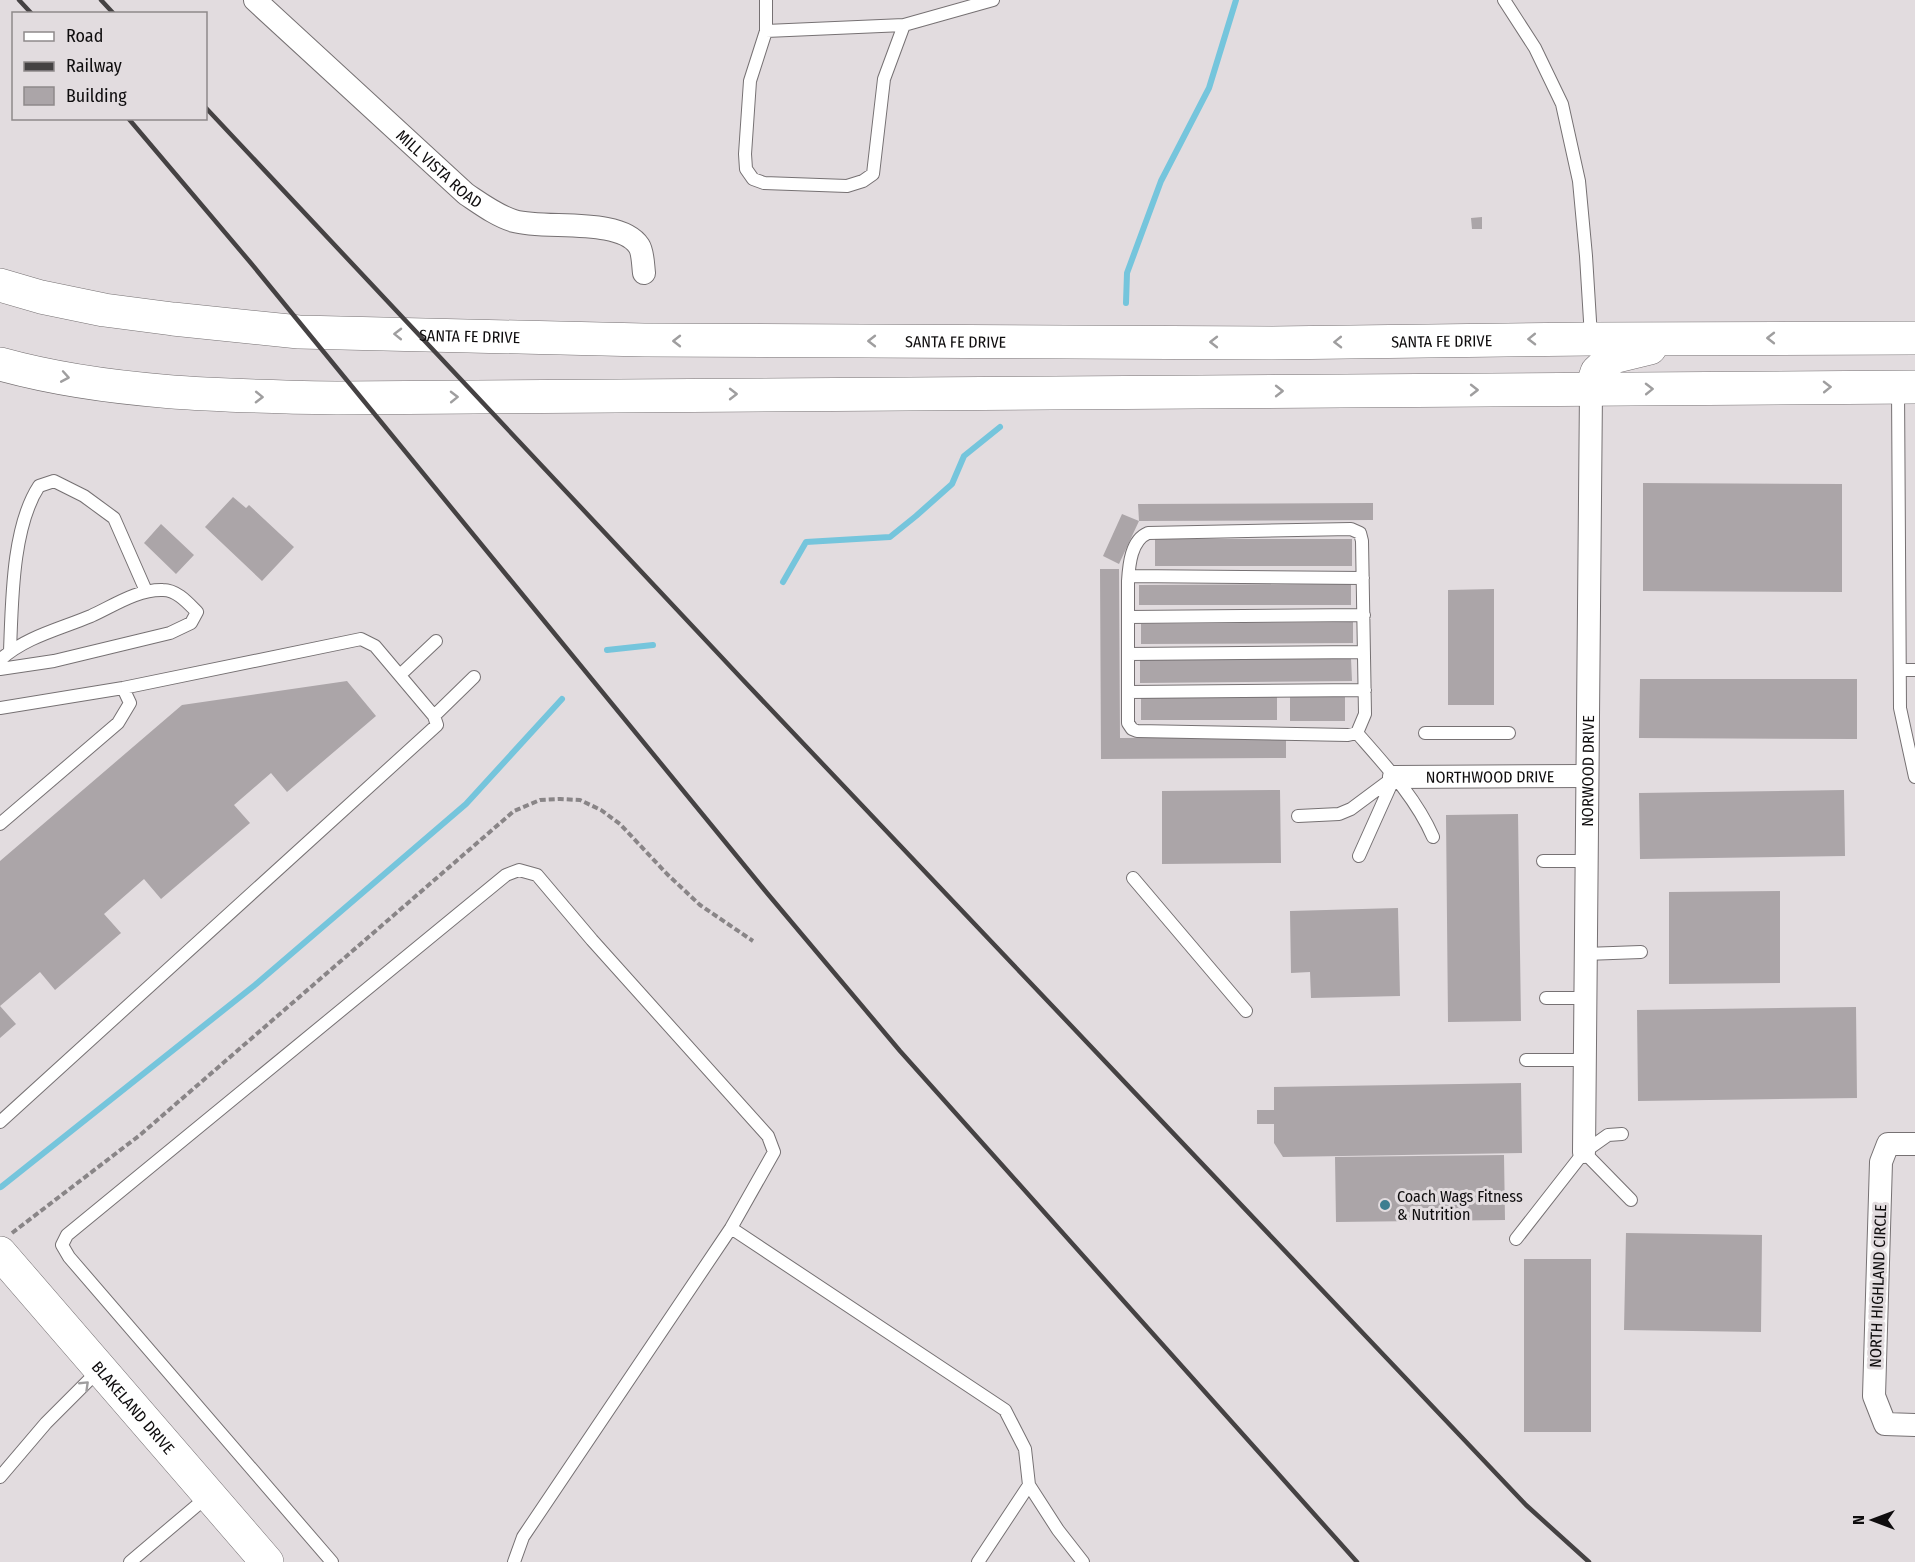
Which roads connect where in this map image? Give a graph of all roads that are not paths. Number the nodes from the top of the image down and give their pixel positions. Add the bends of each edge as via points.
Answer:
1 (255, 0) edge
2 (766, 0) edge
3 (993, 0) edge
4 (1504, 0) edge
5 (903, 25) junction
6 (766, 31) junction
7 (644, 273) dead end
8 (0, 285) edge
9 (1915, 338) edge
10 (1591, 339) junction
11 (1688, 339) junction
12 (0, 364) edge
13 (1907, 387) edge
14 (1591, 390) junction
15 (1129, 576) junction
16 (1363, 578) junction
17 (146, 591) junction
18 (1364, 615) junction
19 (1128, 617) junction
20 (436, 641) dead end
21 (1364, 652) junction
22 (1128, 654) junction
23 (5, 655) edge
24 (0, 669) edge
25 (1900, 670) junction
26 (1915, 670) edge
27 (400, 675) junction
28 (474, 677) dead end
29 (123, 688) junction
30 (1365, 690) junction
31 (1128, 692) junction
32 (0, 708) edge
33 (434, 716) junction
34 (1357, 733) junction
35 (1425, 733) dead end
36 (1509, 733) dead end
37 (1586, 776) junction
38 (1394, 777) junction
39 (1915, 777) edge
40 (1298, 816) dead end
41 (0, 824) edge
42 (1434, 837) dead end
43 (1359, 856) dead end
44 (1543, 861) dead end
45 (1586, 861) junction
46 (1133, 878) dead end
47 (1641, 952) dead end
48 (1585, 954) junction
49 (1546, 998) dead end
50 (1584, 998) junction
51 (1245, 1011) dead end
52 (1526, 1060) dead end
53 (1585, 1060) junction
54 (0, 1122) edge
55 (1622, 1134) dead end
56 (1915, 1144) edge
57 (1584, 1152) junction
58 (1631, 1200) dead end
59 (731, 1228) junction
60 (1516, 1239) dead end
61 (0, 1253) edge
62 (100, 1369) junction
63 (1915, 1425) edge
64 (0, 1477) edge
65 (1029, 1485) junction
66 (209, 1496) junction
67 (130, 1562) edge
68 (267, 1562) edge
69 (332, 1562) edge
70 (514, 1562) edge
71 (978, 1562) edge
72 (1083, 1562) edge

1 - 7 street, MILL VISTA ROAD via 466,194 513,221 602,227 625,234 639,246
2 - 6 lane
3 - 5 lane
4 - 10 lane via 1535,48 1562,104 1579,182
5 - 6 lane
5 - 6 lane via 884,80 873,174 847,186 764,183 753,180 746,169 750,81
10 -> 8 main road, SANTA FE DRIVE via 1272,343 668,341 299,332 104,310
9 -> 11 main road, SANTA FE DRIVE
10 - 11 main road, SANTA FE DRIVE
11 - 14 main road via 1613,357 1597,372
12 -> 14 main road via 125,387 275,397
14 -> 13 main road
13 - 25 lane
14 - 37 street, NORWOOD DRIVE
15 - 16 lane
15 - 16 lane via 1138,540 1148,533 1351,529 1359,533 1362,541
15 - 19 lane
16 - 18 lane
17 - 23 lane via 31,639
17 - 23 lane via 114,518 54,481 39,486 23,520
17 - 24 lane via 166,590 185,599 197,612 191,623 170,633 54,661
18 - 19 lane
18 - 21 lane
19 - 22 lane
20 - 27 lane
21 - 22 lane
21 - 30 lane
22 - 31 lane
25 - 26 lane
25 - 39 lane via 1900,708
27 - 29 lane via 375,646 361,639
27 - 33 lane
28 - 33 lane
29 - 32 lane
29 - 41 lane via 130,703 118,723
30 - 31 lane
30 - 34 lane via 1365,714
31 - 34 lane via 1128,723 1137,731
33 - 54 lane via 437,725
34 - 38 lane
35 - 36 lane
37 - 38 street, NORTHWOOD DRIVE
37 - 45 street, NORWOOD DRIVE
38 - 40 lane via 1339,814
38 - 42 lane
38 - 43 lane
44 - 45 lane
45 - 48 street, NORWOOD DRIVE
46 - 51 lane
47 - 48 lane
48 - 50 street, NORWOOD DRIVE
49 - 50 lane
50 - 53 street, NORWOOD DRIVE
52 - 53 lane
53 - 57 street, NORWOOD DRIVE
55 - 57 lane via 1608,1135
56 - 63 street, NORTH HIGHLAND CIRCLE via 1888,1144 1881,1162 1874,1396 1885,1424
57 - 58 lane
57 - 60 lane
59 - 65 lane via 1005,1410 1024,1449
59 - 69 lane via 774,1152 768,1136 537,875 519,870 506,875 67,1235 62,1245 69,1257
59 - 70 lane via 524,1537
61 - 62 main road, BLAKELAND DRIVE
64 -> 62 lane
62 - 66 main road, BLAKELAND DRIVE
65 - 71 lane
65 - 72 lane
66 - 67 lane
66 - 68 main road, BLAKELAND DRIVE

